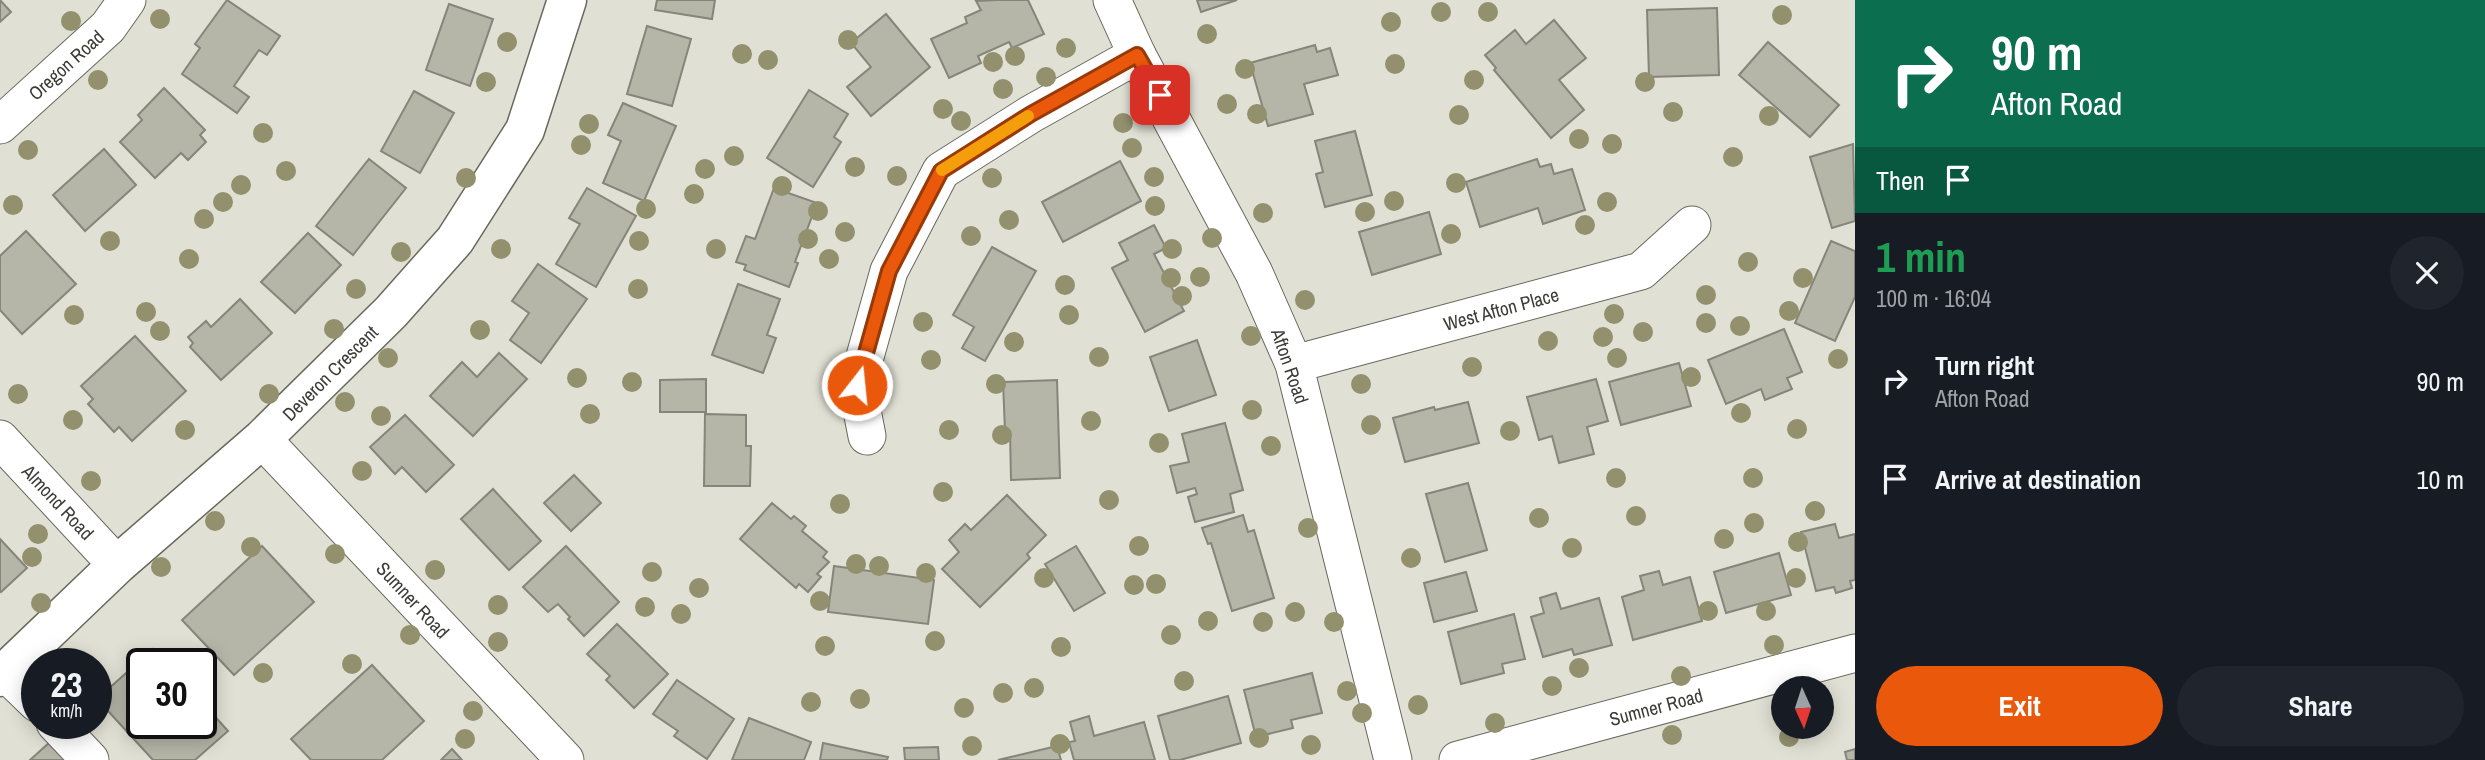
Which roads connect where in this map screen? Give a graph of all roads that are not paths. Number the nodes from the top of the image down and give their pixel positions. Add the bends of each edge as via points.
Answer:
1 (127, 0) edge
2 (568, 0) edge
3 (1112, 0) edge
4 (1137, 55) junction
5 (0, 125) edge
6 (1692, 225) dead end
7 (1294, 364) junction
8 (867, 436) dead end
9 (0, 439) edge
10 (262, 439) junction
11 (117, 565) junction
12 (1855, 653) edge
13 (3, 675) edge
14 (21, 689) edge
15 (70, 739) edge
16 (90, 760) edge
17 (565, 760) edge
18 (1393, 760) edge
19 (1458, 760) edge

1 - 5 street, Oregon Road via 108,27
2 - 10 street, Deveron Crescent via 525,130 455,240 391,312
3 - 4 street, Afton Road
4 - 7 street, Afton Road via 1254,273
4 - 8 street via 941,171 889,271 857,385
6 - 7 street, West Afton Place via 1641,271
7 - 18 street, Afton Road
9 - 11 street, Almond Road
10 - 11 street, Deveron Crescent
10 - 17 street, Sumner Road
11 - 13 street, Deveron Crescent
12 - 19 street, Sumner Road
13 - 14 street
15 - 16 street

